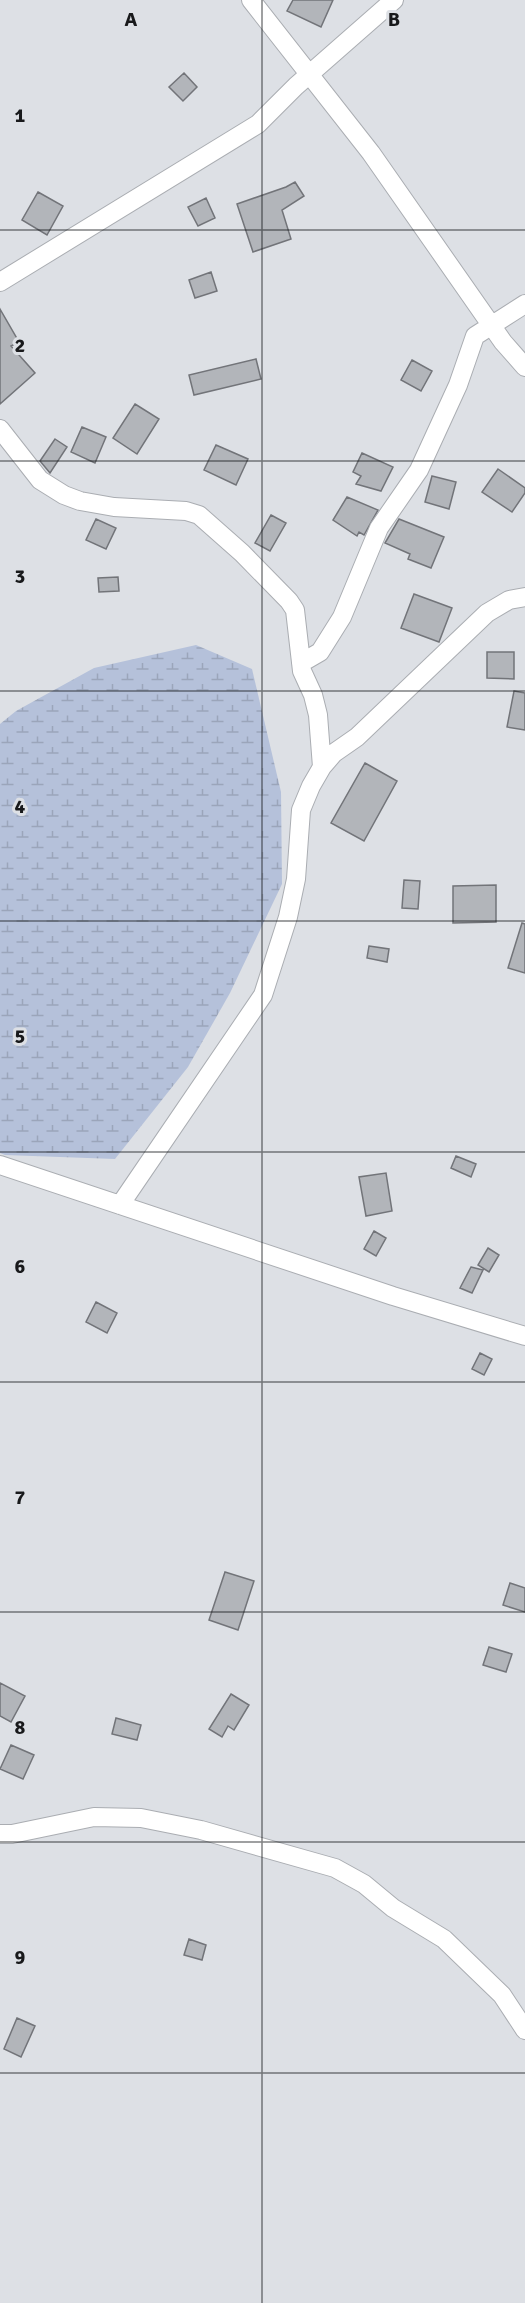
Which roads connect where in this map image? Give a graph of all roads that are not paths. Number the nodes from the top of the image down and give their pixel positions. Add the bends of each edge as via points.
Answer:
1 (251, 0) edge
2 (394, 0) edge
3 (310, 75) junction
4 (0, 282) edge
5 (525, 304) edge
6 (491, 324) junction
7 (525, 367) edge
8 (0, 429) edge
9 (525, 597) edge
10 (301, 663) junction
11 (322, 767) junction
12 (0, 1165) edge
13 (120, 1205) junction
14 (525, 1336) edge
15 (0, 1834) edge
16 (525, 2030) edge

1 - 3 street
2 - 3 street
3 - 4 street via 258,123
3 - 6 street via 371,153
5 - 6 street
6 - 7 street
6 - 10 street via 475,336 458,386 419,470 379,528 342,617 320,652
8 - 10 street via 39,480 64,495 114,507 199,515 290,601 295,610
9 - 11 street via 509,600 487,613
10 - 11 street via 318,715
11 - 13 street via 301,810 296,879 288,917 262,995
12 - 13 street
13 - 14 street
15 - 16 street via 94,1817 141,1818 201,1830 336,1868 444,1939 502,1995

